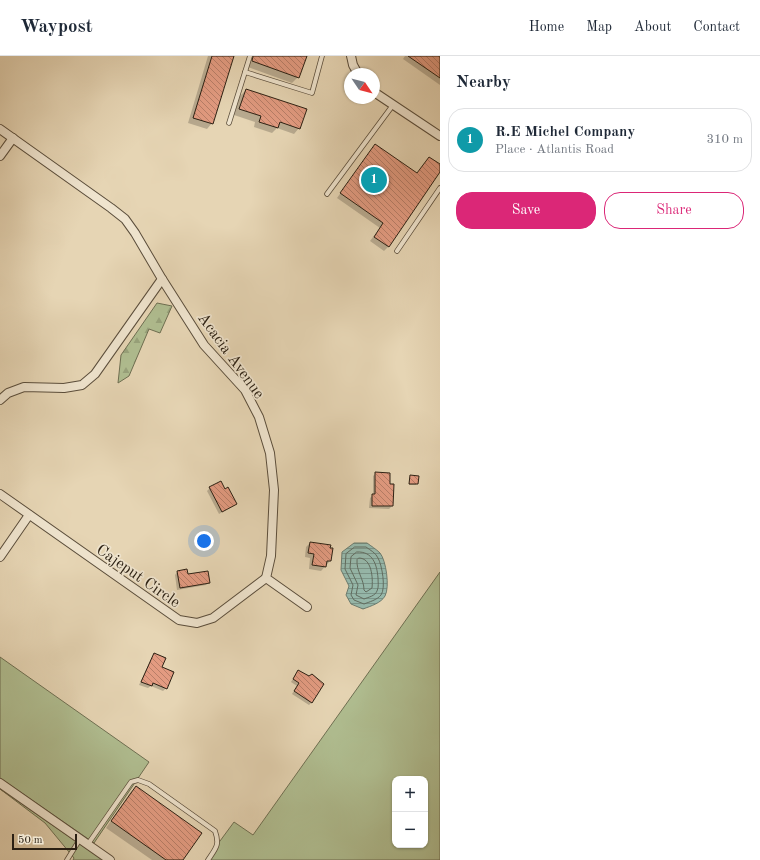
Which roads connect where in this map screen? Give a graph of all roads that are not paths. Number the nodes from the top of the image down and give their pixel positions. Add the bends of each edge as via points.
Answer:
1 (250, 56) edge
2 (322, 56) edge
3 (350, 56) edge
4 (355, 68) edge
5 (245, 72) junction
6 (380, 96) edge
7 (393, 105) junction
8 (229, 123) dead end
9 (0, 129) edge
10 (440, 136) edge
11 (13, 138) junction
12 (0, 156) edge
13 (440, 188) edge
14 (327, 194) dead end
15 (397, 251) dead end
16 (162, 279) junction
17 (0, 400) edge
18 (0, 494) edge
19 (29, 515) junction
20 (0, 557) edge
21 (266, 578) junction
22 (307, 607) dead end
23 (0, 783) edge
24 (80, 839) junction
25 (88, 844) junction
26 (66, 860) edge
27 (110, 860) edge
28 (208, 860) edge

1 - 5 lane
2 - 5 lane via 312,93
3 - 4 street
5 - 8 lane
6 - 7 street
7 - 10 street
7 - 14 lane
9 - 11 street, Acacia Avenue
11 - 12 street
11 - 16 street, Acacia Avenue via 125,219
13 - 15 lane
16 - 17 street via 95,374 82,385 64,388 24,387 8,393
16 - 21 street, Acacia Avenue via 204,345 245,390 259,417 270,453 274,490 271,556
18 - 19 street, Cajeput Circle
19 - 20 street
19 - 21 street, Cajeput Circle via 179,620 197,623 213,618
21 - 22 street
23 - 24 street
24 - 25 street
24 - 26 lane
25 - 27 street
25 - 28 lane via 131,782 138,780 149,784 215,831 218,840

